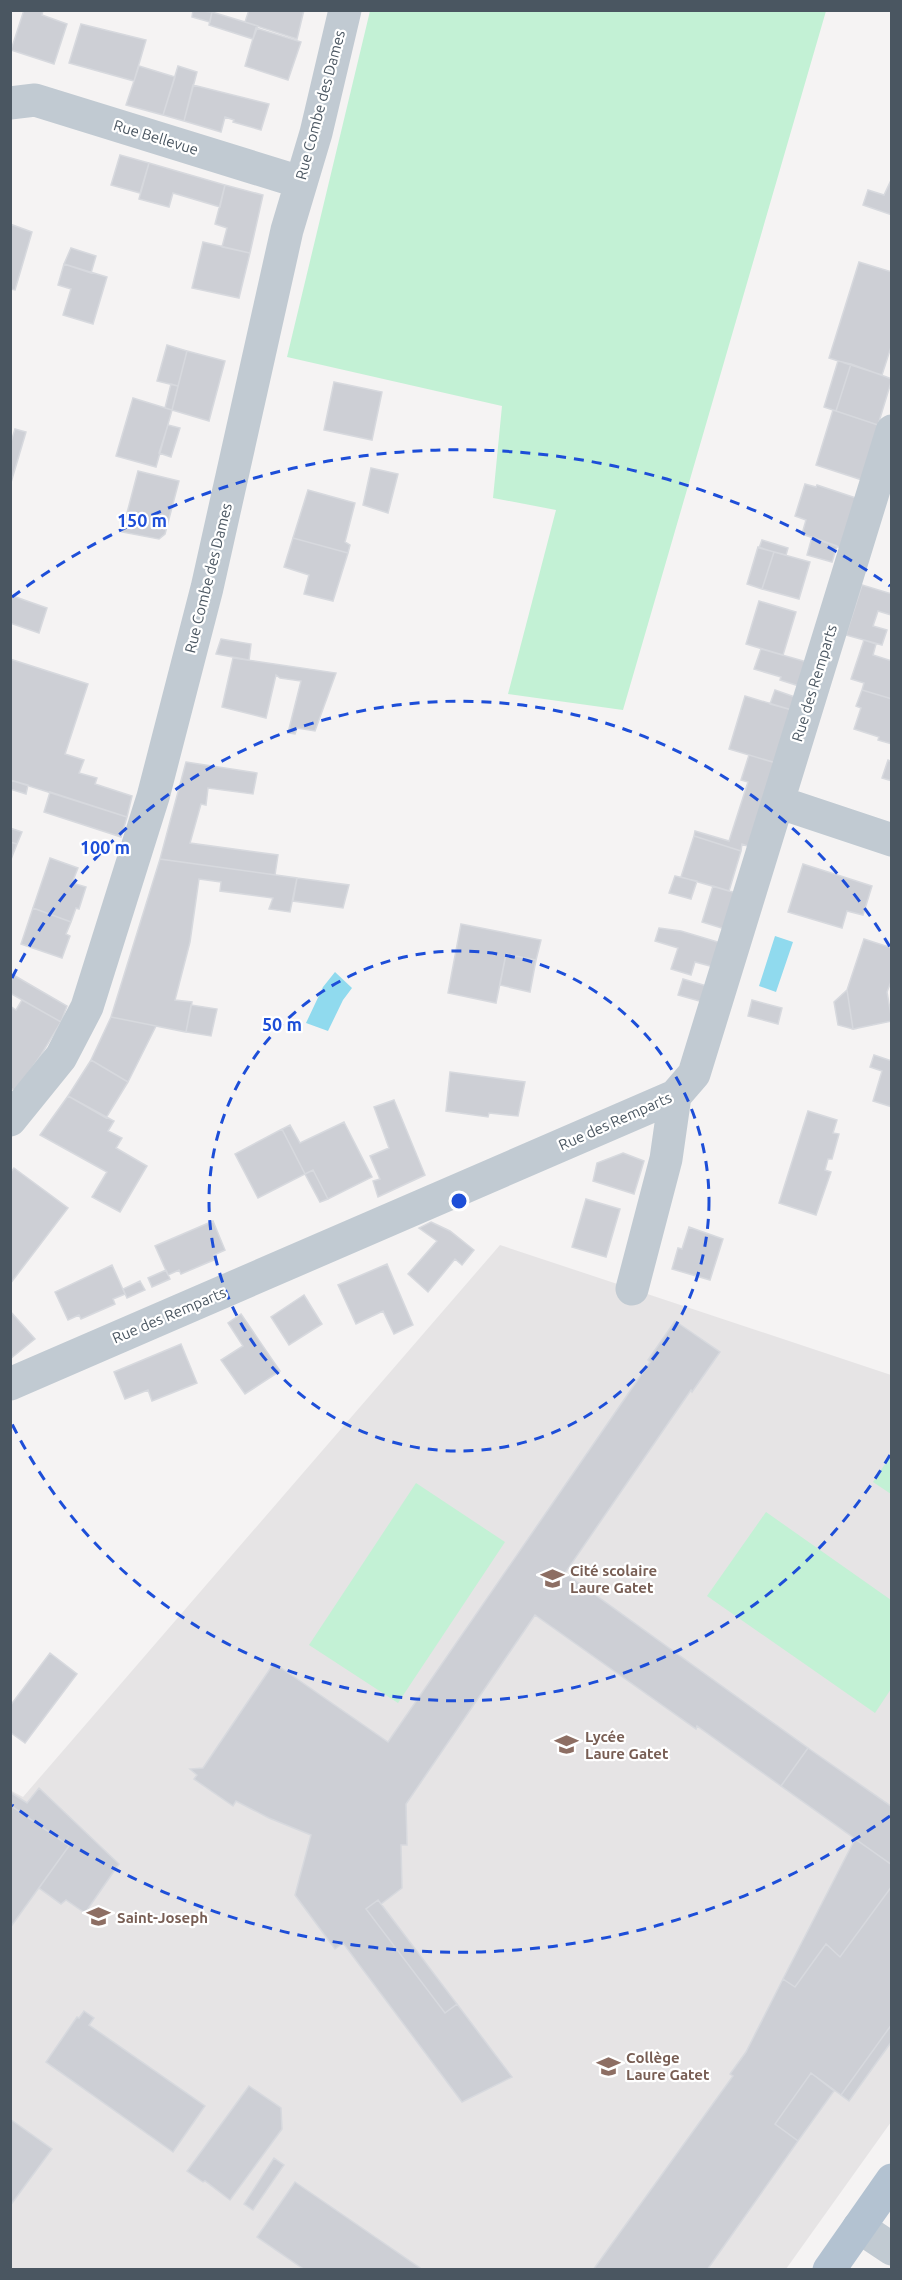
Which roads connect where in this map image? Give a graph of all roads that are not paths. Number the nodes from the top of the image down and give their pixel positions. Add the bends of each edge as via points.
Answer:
1 (345, 10) edge
2 (10, 103) edge
3 (300, 182) junction
4 (891, 431) edge
5 (778, 802) junction
6 (891, 840) edge
7 (675, 1096) junction
8 (10, 1120) edge
9 (632, 1289) dead end
10 (10, 1384) edge
11 (891, 2180) edge
12 (859, 2228) junction
13 (891, 2249) edge
14 (829, 2270) edge

1 - 3 street, Rue Combe des Dames via 316,133
2 - 3 street, Rue Bellevue via 35,100
3 - 8 street, Rue Combe des Dames via 207,588 153,797 100,969 87,1007 61,1057
4 - 5 street, Rue des Remparts
5 - 6 street
5 - 7 street, Rue des Remparts via 694,1074
7 - 9 street via 666,1159
7 - 10 street, Rue des Remparts
11 - 12 main road
12 - 13 street
12 - 14 main road

